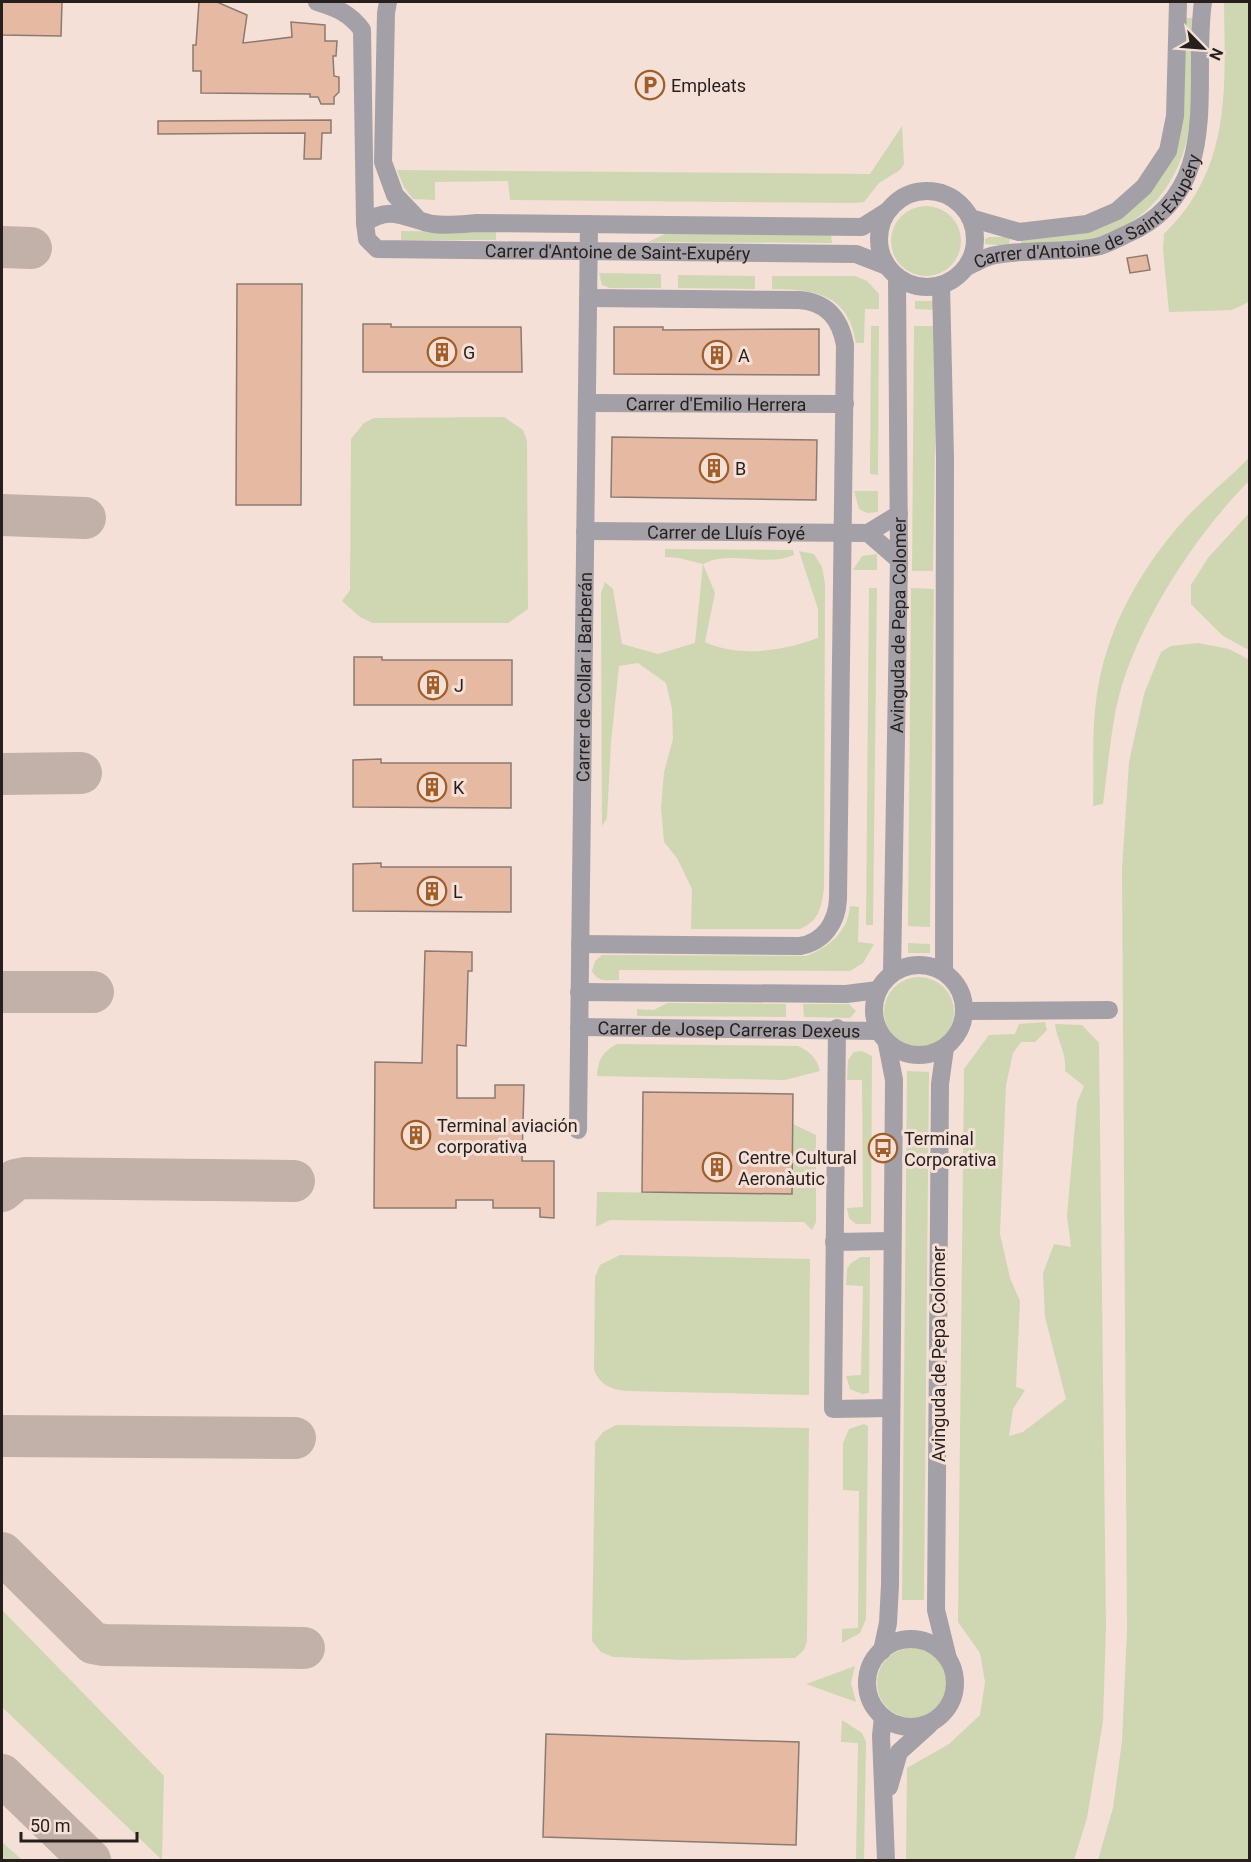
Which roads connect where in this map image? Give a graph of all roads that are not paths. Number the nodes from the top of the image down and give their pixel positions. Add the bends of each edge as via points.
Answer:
1 (317, 2) edge
2 (388, 2) edge
3 (1178, 2) edge
4 (1203, 2) edge
5 (364, 112) junction
6 (384, 112) junction
7 (889, 210) junction
8 (970, 218) junction
9 (419, 220) junction
10 (365, 223) junction
11 (589, 224) junction
12 (589, 250) junction
13 (966, 267) junction
14 (892, 272) junction
15 (941, 285) junction
16 (588, 298) junction
17 (586, 403) junction
18 (844, 404) junction
19 (899, 514) junction
20 (585, 531) junction
21 (843, 533) junction
22 (867, 533) junction
23 (899, 560) junction
24 (580, 944) junction
25 (944, 972) junction
26 (892, 973) junction
27 (878, 990) junction
28 (579, 992) junction
29 (1109, 1010) dead end
30 (965, 1011) junction
31 (579, 1027) junction
32 (837, 1028) junction
33 (883, 1037) junction
34 (945, 1048) junction
35 (578, 1130) dead end
36 (892, 1241) junction
37 (834, 1242) junction
38 (891, 1408) junction
39 (882, 1651) junction
40 (948, 1659) junction
41 (941, 1715) junction
42 (883, 1717) junction
43 (885, 1800) junction
44 (886, 1860) edge

1 - 5 street, Carrer d'Antoine de Saint-Exupéry via 339,8 354,18 362,30
2 - 6 street
3 - 8 street, Carrer d'Antoine de Saint-Exupéry via 1175,116 1168,150 1144,187 1117,211 1087,224 1019,232
4 - 13 street, Carrer d'Antoine de Saint-Exupéry via 1197,148 1186,177 1159,214 1141,229 1098,247 994,255
5 - 6 street
5 - 10 street, Carrer d'Antoine de Saint-Exupéry
6 - 9 street via 383,162 387,179 394,195
7 - 8 street via 900,200 927,191 944,194 962,206
7 - 11 street, Carrer d'Antoine de Saint-Exupéry via 862,227
7 - 14 street via 879,238 881,254
8 - 13 street via 975,234 974,252
9 - 10 street, Carrer d'Antoine de Saint-Exupéry via 391,212 375,215
9 - 11 street, Carrer d'Antoine de Saint-Exupéry via 454,225
10 - 12 street, Carrer d'Antoine de Saint-Exupéry via 367,239 377,249
11 - 12 street, Carrer de Collar i Barberán
12 - 14 street, Carrer d'Antoine de Saint-Exupéry via 856,254
12 - 16 street, Carrer de Collar i Barberán
13 - 15 street via 956,278
14 - 15 street via 914,286
14 - 19 street, Avinguda de Pepa Colomer
15 - 25 street via 945,491
16 - 17 street, Carrer de Collar i Barberán
16 - 18 street via 814,301 828,309 841,325 845,345
17 - 18 street, Carrer d'Emilio Herrera
17 - 20 street, Carrer de Collar i Barberán
18 - 21 street
19 - 22 street
19 - 23 street, Avinguda de Pepa Colomer
20 - 21 street, Carrer de Lluís Foyé
20 - 24 street, Carrer de Collar i Barberán
21 - 22 street, Carrer de Lluís Foyé
21 - 24 street via 838,915 831,927 800,946
22 - 23 street
23 - 26 street, Avinguda de Pepa Colomer
24 - 28 street, Carrer de Collar i Barberán
25 - 26 street via 913,965
25 - 30 street via 962,994
26 - 27 street
27 - 28 street, Carrer de Josep Carreras Dexeus via 846,994
27 - 33 street via 873,1010
28 - 31 street, Carrer de Collar i Barberán
29 - 30 street
30 - 34 street via 960,1031
31 - 32 street, Carrer de Josep Carreras Dexeus
31 - 35 street, Carrer de Collar i Barberán
32 - 33 street, Carrer de Josep Carreras Dexeus
32 - 37 street
33 - 34 street via 898,1051 917,1056
33 - 36 street via 894,1080
34 - 40 street, Avinguda de Pepa Colomer via 940,1089 936,1610
36 - 37 street
36 - 38 street
37 - 38 street via 833,1410
38 - 39 street via 890,1585
39 - 40 street via 911,1639 934,1646
39 - 42 street via 868,1671 867,1691
40 - 41 street via 954,1688
41 - 42 street via 917,1727 903,1727
41 - 43 street via 899,1752
42 - 43 street
43 - 44 street

